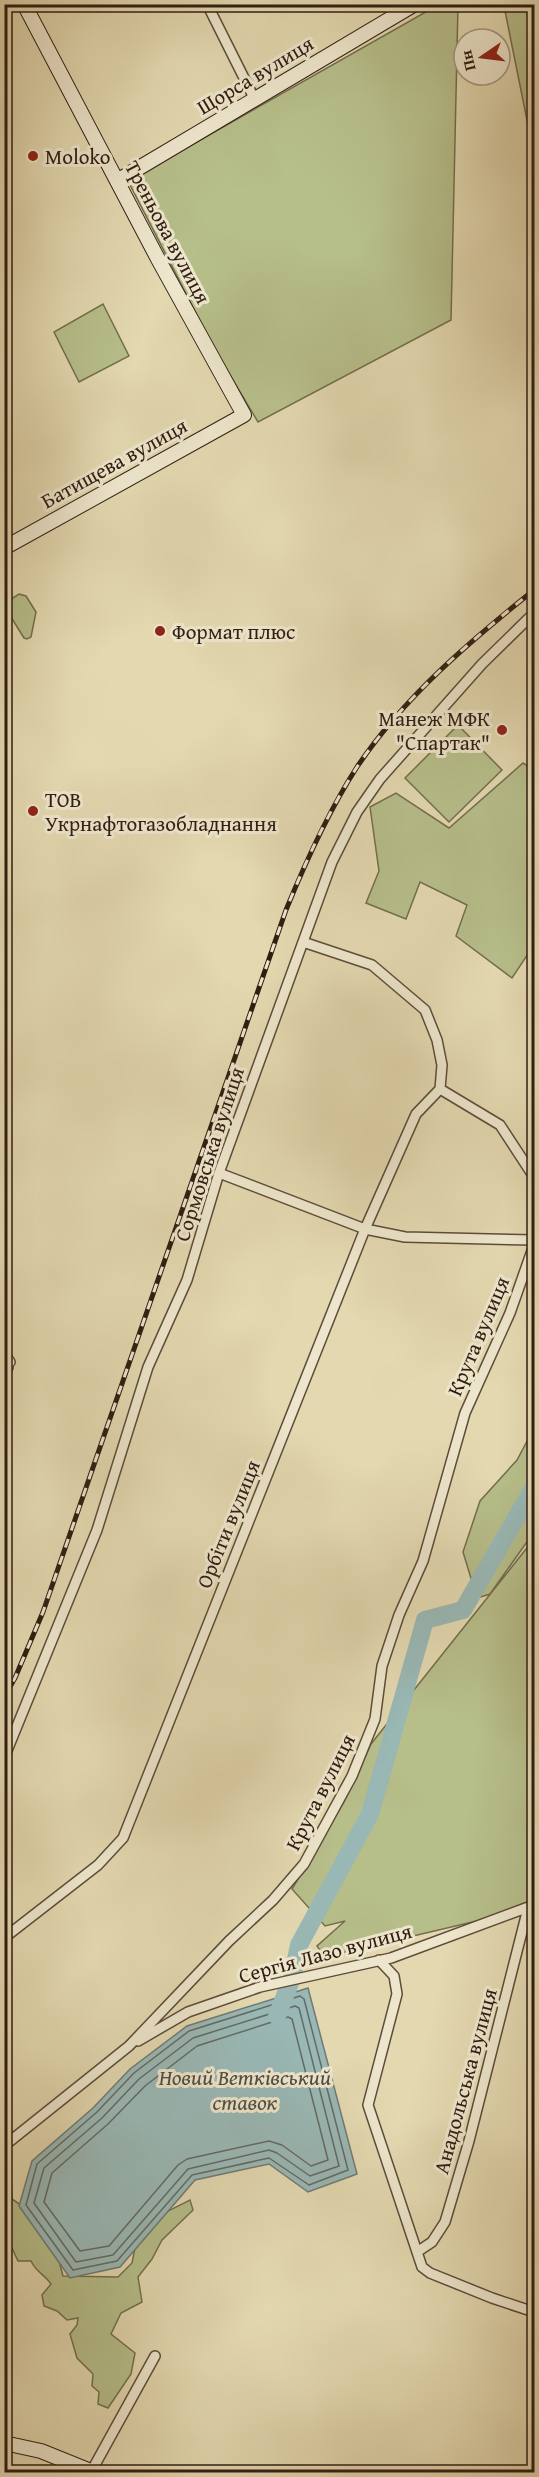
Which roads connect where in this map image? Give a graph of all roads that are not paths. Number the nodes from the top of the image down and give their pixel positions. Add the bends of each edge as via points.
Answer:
1 (24, 4) edge
2 (207, 4) edge
3 (415, 5) edge
4 (255, 100) junction
5 (117, 181) junction
6 (244, 415) joint
7 (4, 548) edge
8 (534, 613) edge
9 (303, 942) junction
10 (441, 1089) junction
11 (219, 1173) junction
12 (534, 1177) edge
13 (365, 1229) junction
14 (534, 1240) edge
15 (534, 1245) edge
16 (4, 1758) edge
17 (531, 1906) edge
18 (4, 1938) edge
19 (380, 1960) junction
20 (129, 2046) junction
21 (4, 2146) edge
22 (417, 2252) junction
23 (534, 2312) edge
24 (155, 2356) dead end
25 (4, 2443) edge
26 (92, 2472) edge

1 - 5 street, Треньова вулиця
2 - 4 street
3 - 4 street, Щорса вулиця
4 - 5 street, Щорса вулиця
5 - 6 street, Треньова вулиця
6 - 7 street, Батищева вулиця
8 - 9 street, Сормовська вулиця via 482,664 380,779 344,837
9 - 10 street via 372,965 424,1010 437,1040
9 - 11 street, Сормовська вулиця
10 - 12 street via 500,1125
10 - 13 street, Орбіти вулиця via 416,1114
11 - 13 street
11 - 16 street, Сормовська вулиця via 187,1280 148,1367 97,1530
13 - 14 street via 405,1237
13 - 18 street, Орбіти вулиця via 123,1838 98,1864
15 - 20 street, Крута вулиця via 510,1313 465,1413 423,1561 382,1666 375,1719 352,1776 304,1864
17 - 19 street, Сергія Лазо вулиця
17 - 22 street, Анадольська вулиця via 445,2222 432,2241
19 - 20 street, Сергія Лазо вулиця via 260,1987 188,2012
19 - 22 street via 394,1976 398,1994 369,2105
20 - 21 street, Крута вулиця
22 - 23 street via 422,2267 429,2273
24 - 26 street
25 - 26 street via 41,2451

